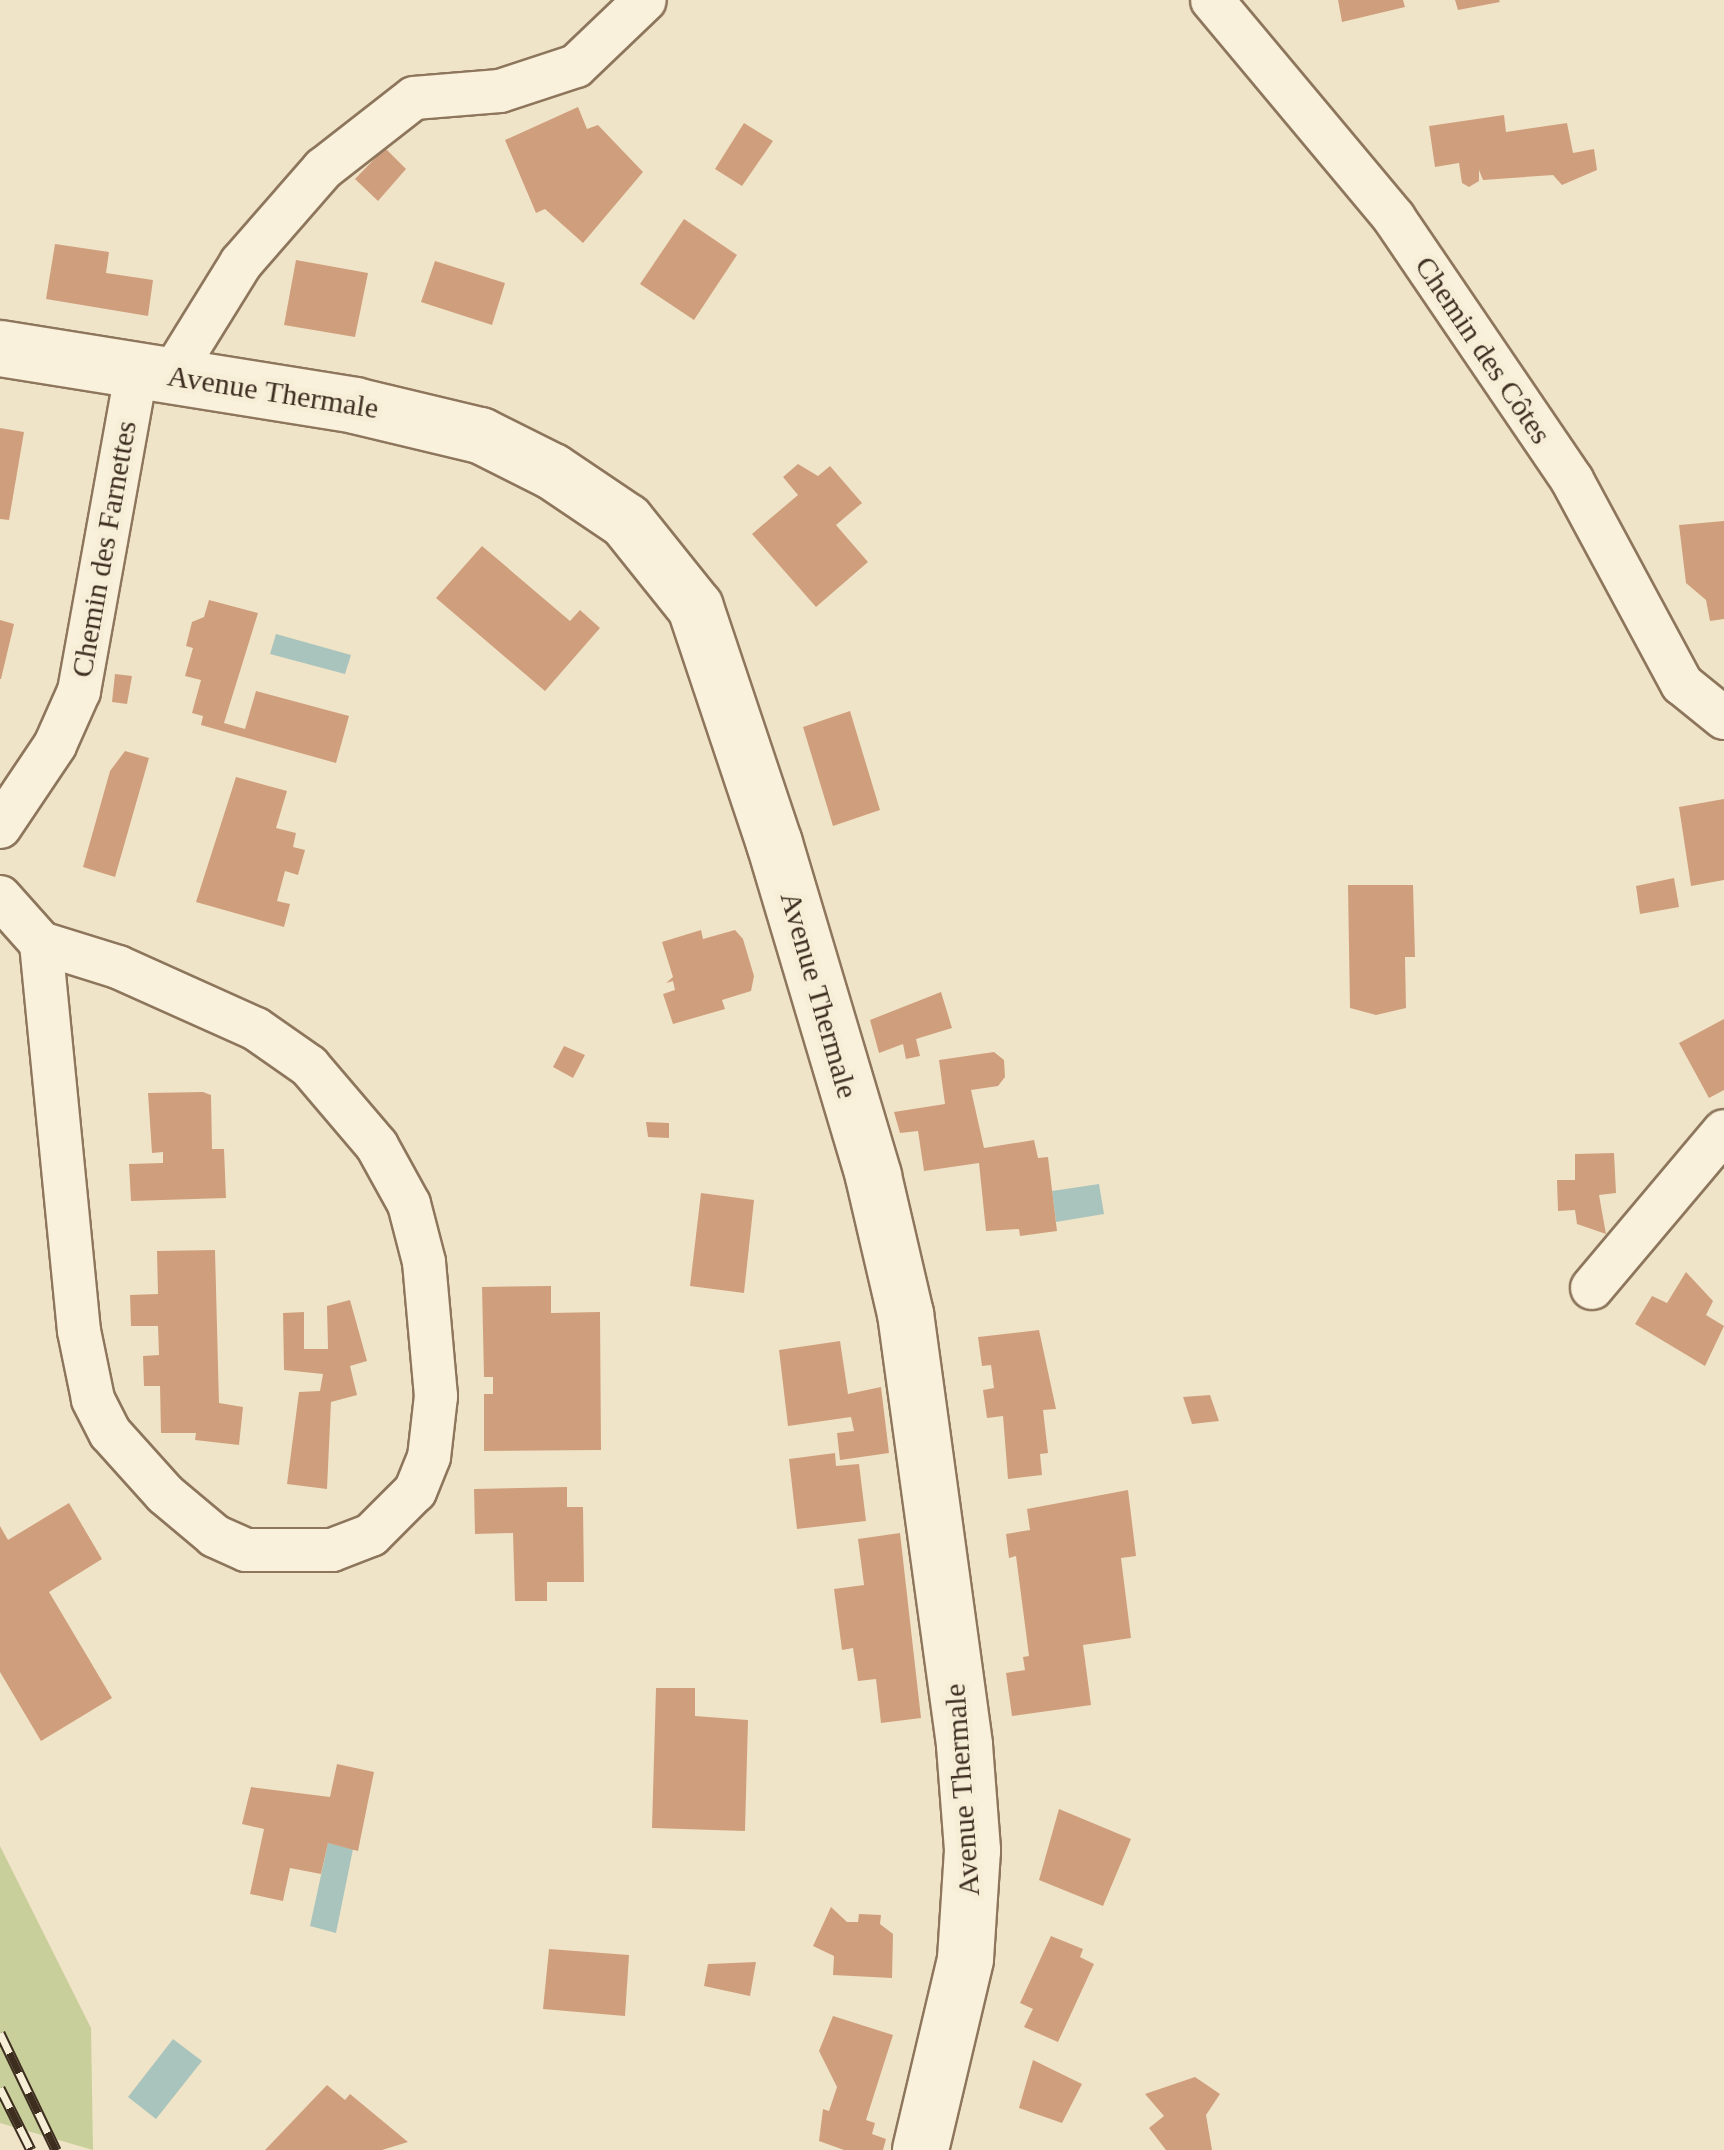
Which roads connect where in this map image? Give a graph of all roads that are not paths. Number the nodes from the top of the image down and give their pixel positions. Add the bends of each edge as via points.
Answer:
1 (645, 0) edge
2 (1212, 0) edge
3 (1254, 0) edge
4 (1261, 53) junction
5 (0, 348) edge
6 (154, 373) junction
7 (1724, 718) edge
8 (0, 827) edge
9 (0, 898) edge
10 (42, 943) junction
11 (1724, 1131) edge
12 (1592, 1288) dead end
13 (920, 2150) edge

1 - 6 street via 576,66 500,92 414,98 323,169
2 - 4 street, Chemin des Côtes
3 - 4 street
4 - 7 street, Chemin des Côtes via 1394,218 1560,464 1682,684
5 - 6 main road, Avenue Thermale
6 - 8 street, Chemin des Farnettes via 79,692 55,746
6 - 13 main road, Avenue Thermale via 418,417 521,455 626,521 672,572 712,647 891,1249 936,1527 966,1763 971,1903 965,1959
9 - 10 street
10 - 10 street via 79,1331 93,1399 110,1433 165,1494 215,1536 246,1550 332,1550 370,1535 415,1491 429,1457 436,1396 424,1262 409,1204 377,1146 309,1066 256,1030 118,967
11 - 12 street

